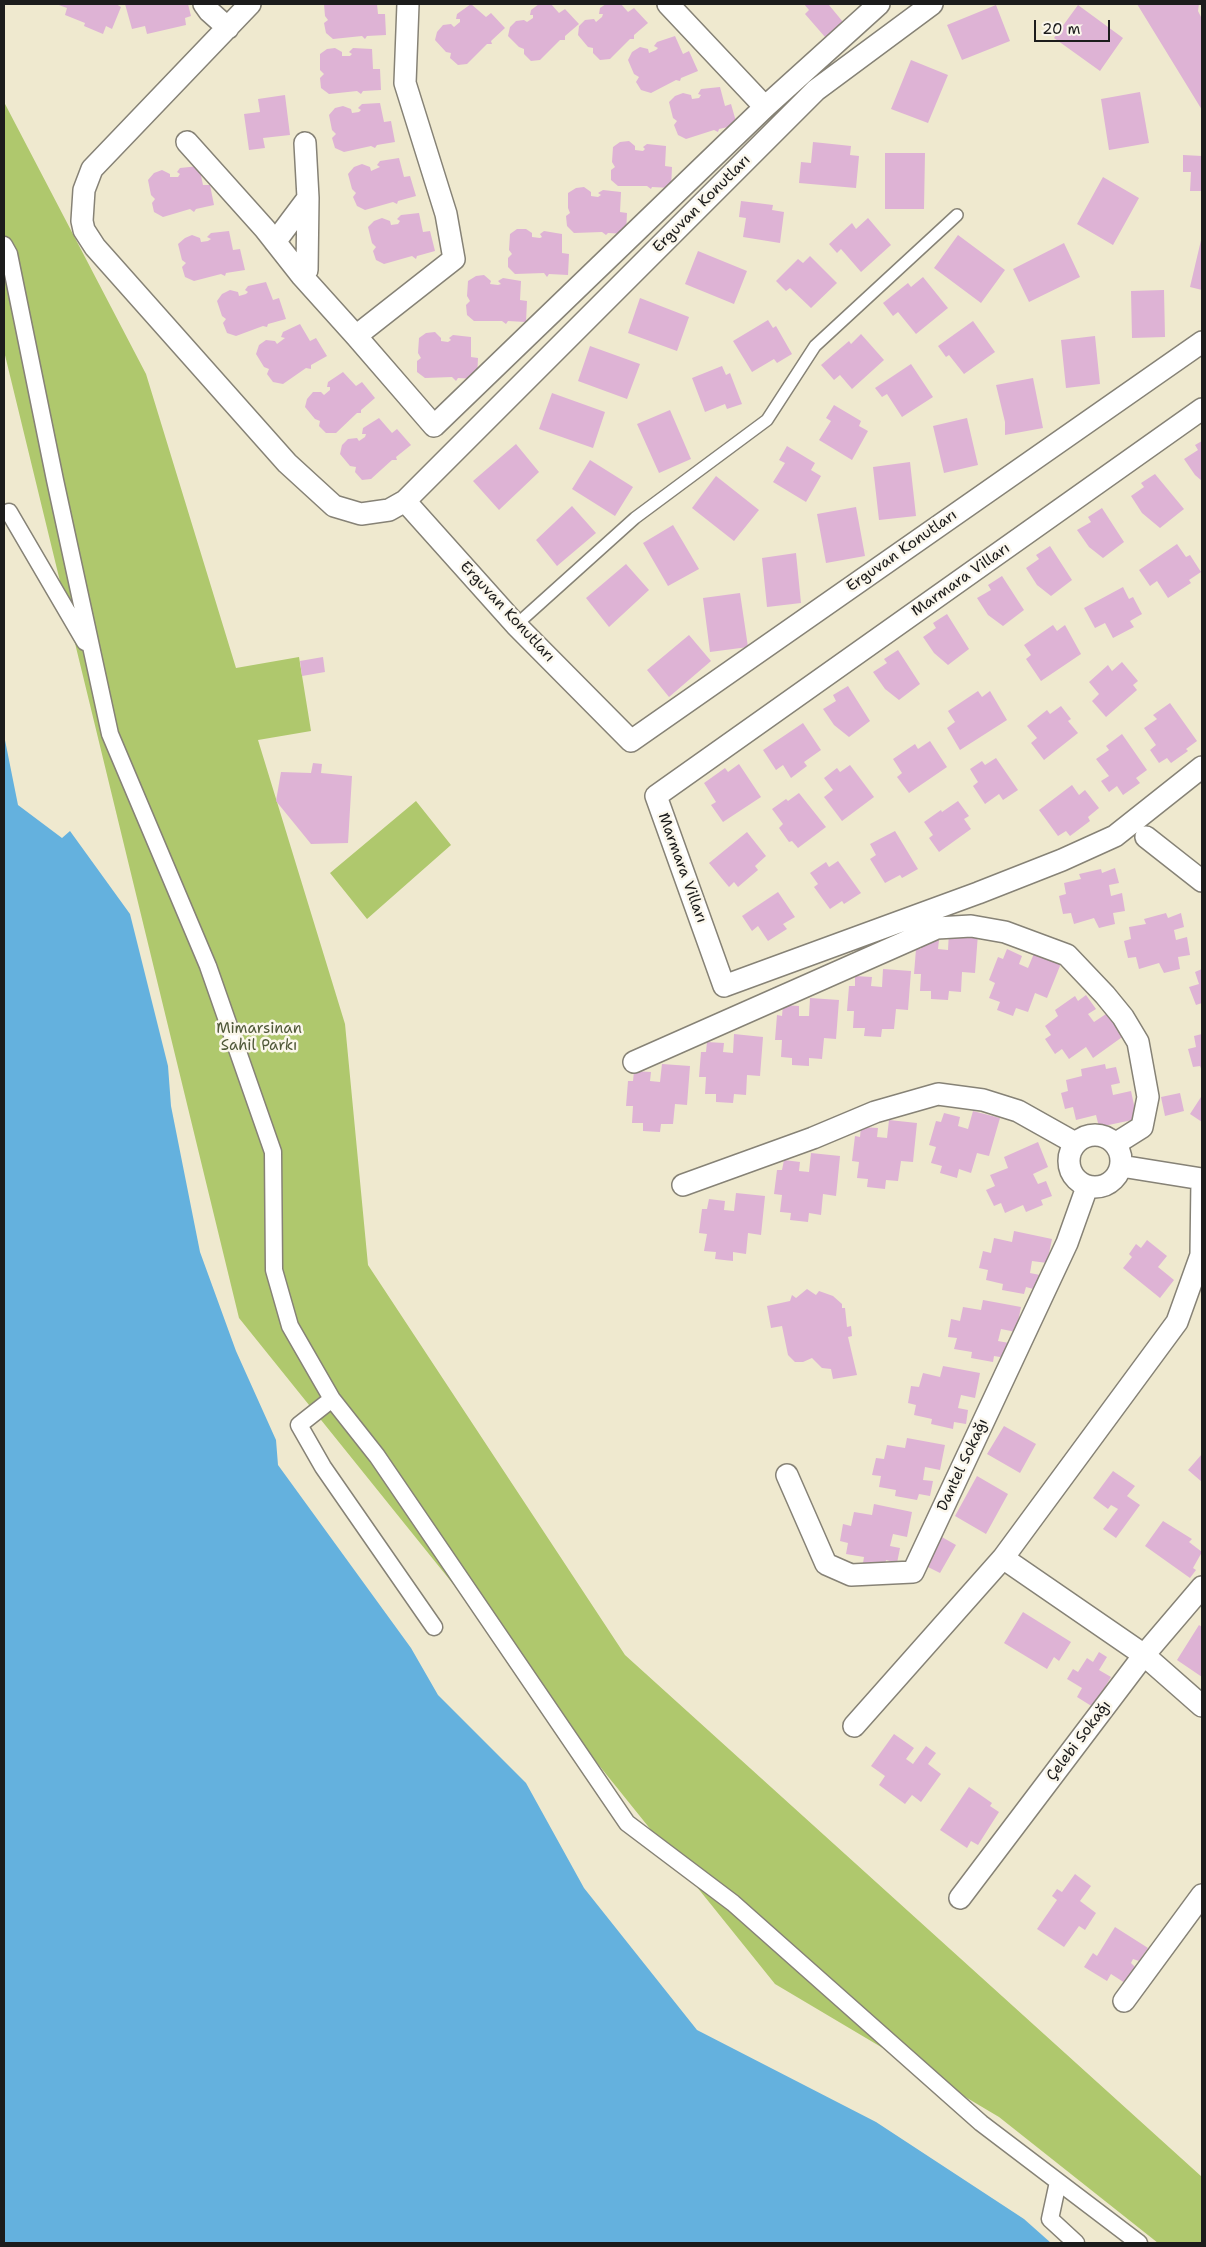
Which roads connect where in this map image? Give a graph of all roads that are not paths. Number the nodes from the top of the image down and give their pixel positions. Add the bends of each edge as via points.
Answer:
1 (204, 4) edge
2 (250, 4) edge
3 (408, 4) edge
4 (668, 4) edge
5 (879, 4) edge
6 (932, 4) edge
7 (228, 28) junction
8 (765, 107) junction
9 (187, 142) dead end
10 (305, 143) dead end
11 (308, 198) junction
12 (957, 215) dead end
13 (275, 242) junction
14 (4, 244) edge
15 (302, 276) junction
16 (356, 336) junction
17 (1202, 342) edge
18 (1202, 409) edge
19 (405, 501) junction
20 (9, 512) dead end
21 (516, 625) junction
22 (93, 655) junction
23 (1202, 767) edge
24 (1146, 837) dead end
25 (1202, 881) edge
26 (634, 1062) dead end
27 (1075, 1143) junction
28 (1115, 1144) junction
29 (1121, 1166) junction
30 (1202, 1179) edge
31 (683, 1186) dead end
32 (1087, 1187) junction
33 (1202, 1256) edge
34 (332, 1399) junction
35 (787, 1475) dead end
36 (1003, 1558) junction
37 (1202, 1587) edge
38 (434, 1628) dead end
39 (1144, 1655) junction
40 (1202, 1706) edge
41 (854, 1726) dead end
42 (1202, 1895) edge
43 (960, 1898) dead end
44 (1124, 2001) dead end
45 (1058, 2182) junction
46 (1076, 2243) edge
47 (1138, 2243) edge

1 - 7 street
2 - 7 street
3 - 16 street via 405,83 446,214 454,259
4 - 8 street
5 - 8 street
6 - 19 street, Erguvan Konutları via 816,90
7 - 19 street via 92,169 84,190 82,221 88,240 287,463 334,506 361,514 375,514
8 - 16 street via 434,426
9 - 13 street
10 - 11 street
11 - 13 street
11 - 15 street via 307,270
12 - 21 lane via 815,346 767,420 635,518
13 - 15 street
14 - 22 street via 10,254
15 - 16 street
17 - 21 street, Erguvan Konutları via 631,741
18 - 23 street, Marmara Vilları via 656,796 724,986 978,893 1115,836
19 - 21 street, Erguvan Konutları
20 - 22 street
22 - 34 street via 110,734 208,966 273,1152 274,1270 290,1326
24 - 25 street
26 - 28 street via 937,928 971,926 1005,932 1067,955 1123,1018 1138,1042 1148,1097 1142,1126
27 - 28 street via 1086,1136 1098,1135
27 - 31 street via 1018,1111 982,1100 938,1094 875,1112
27 - 32 street via 1070,1153 1070,1171
28 - 29 street via 1120,1152
29 - 30 street
29 - 32 street via 1118,1175 1104,1187
30 - 33 street
32 - 35 street, Dantel Sokağı via 1067,1243 913,1572 851,1575 826,1564
33 - 36 street via 1177,1322
34 - 38 street via 299,1426 323,1467
34 - 45 street via 378,1456 627,1823 733,1903 981,2123
36 - 39 street
36 - 41 street
37 - 39 street, Çelebi Sokağı
39 - 40 street
39 - 43 street, Çelebi Sokağı
42 - 44 street
45 - 46 street via 1050,2219
45 - 47 street

